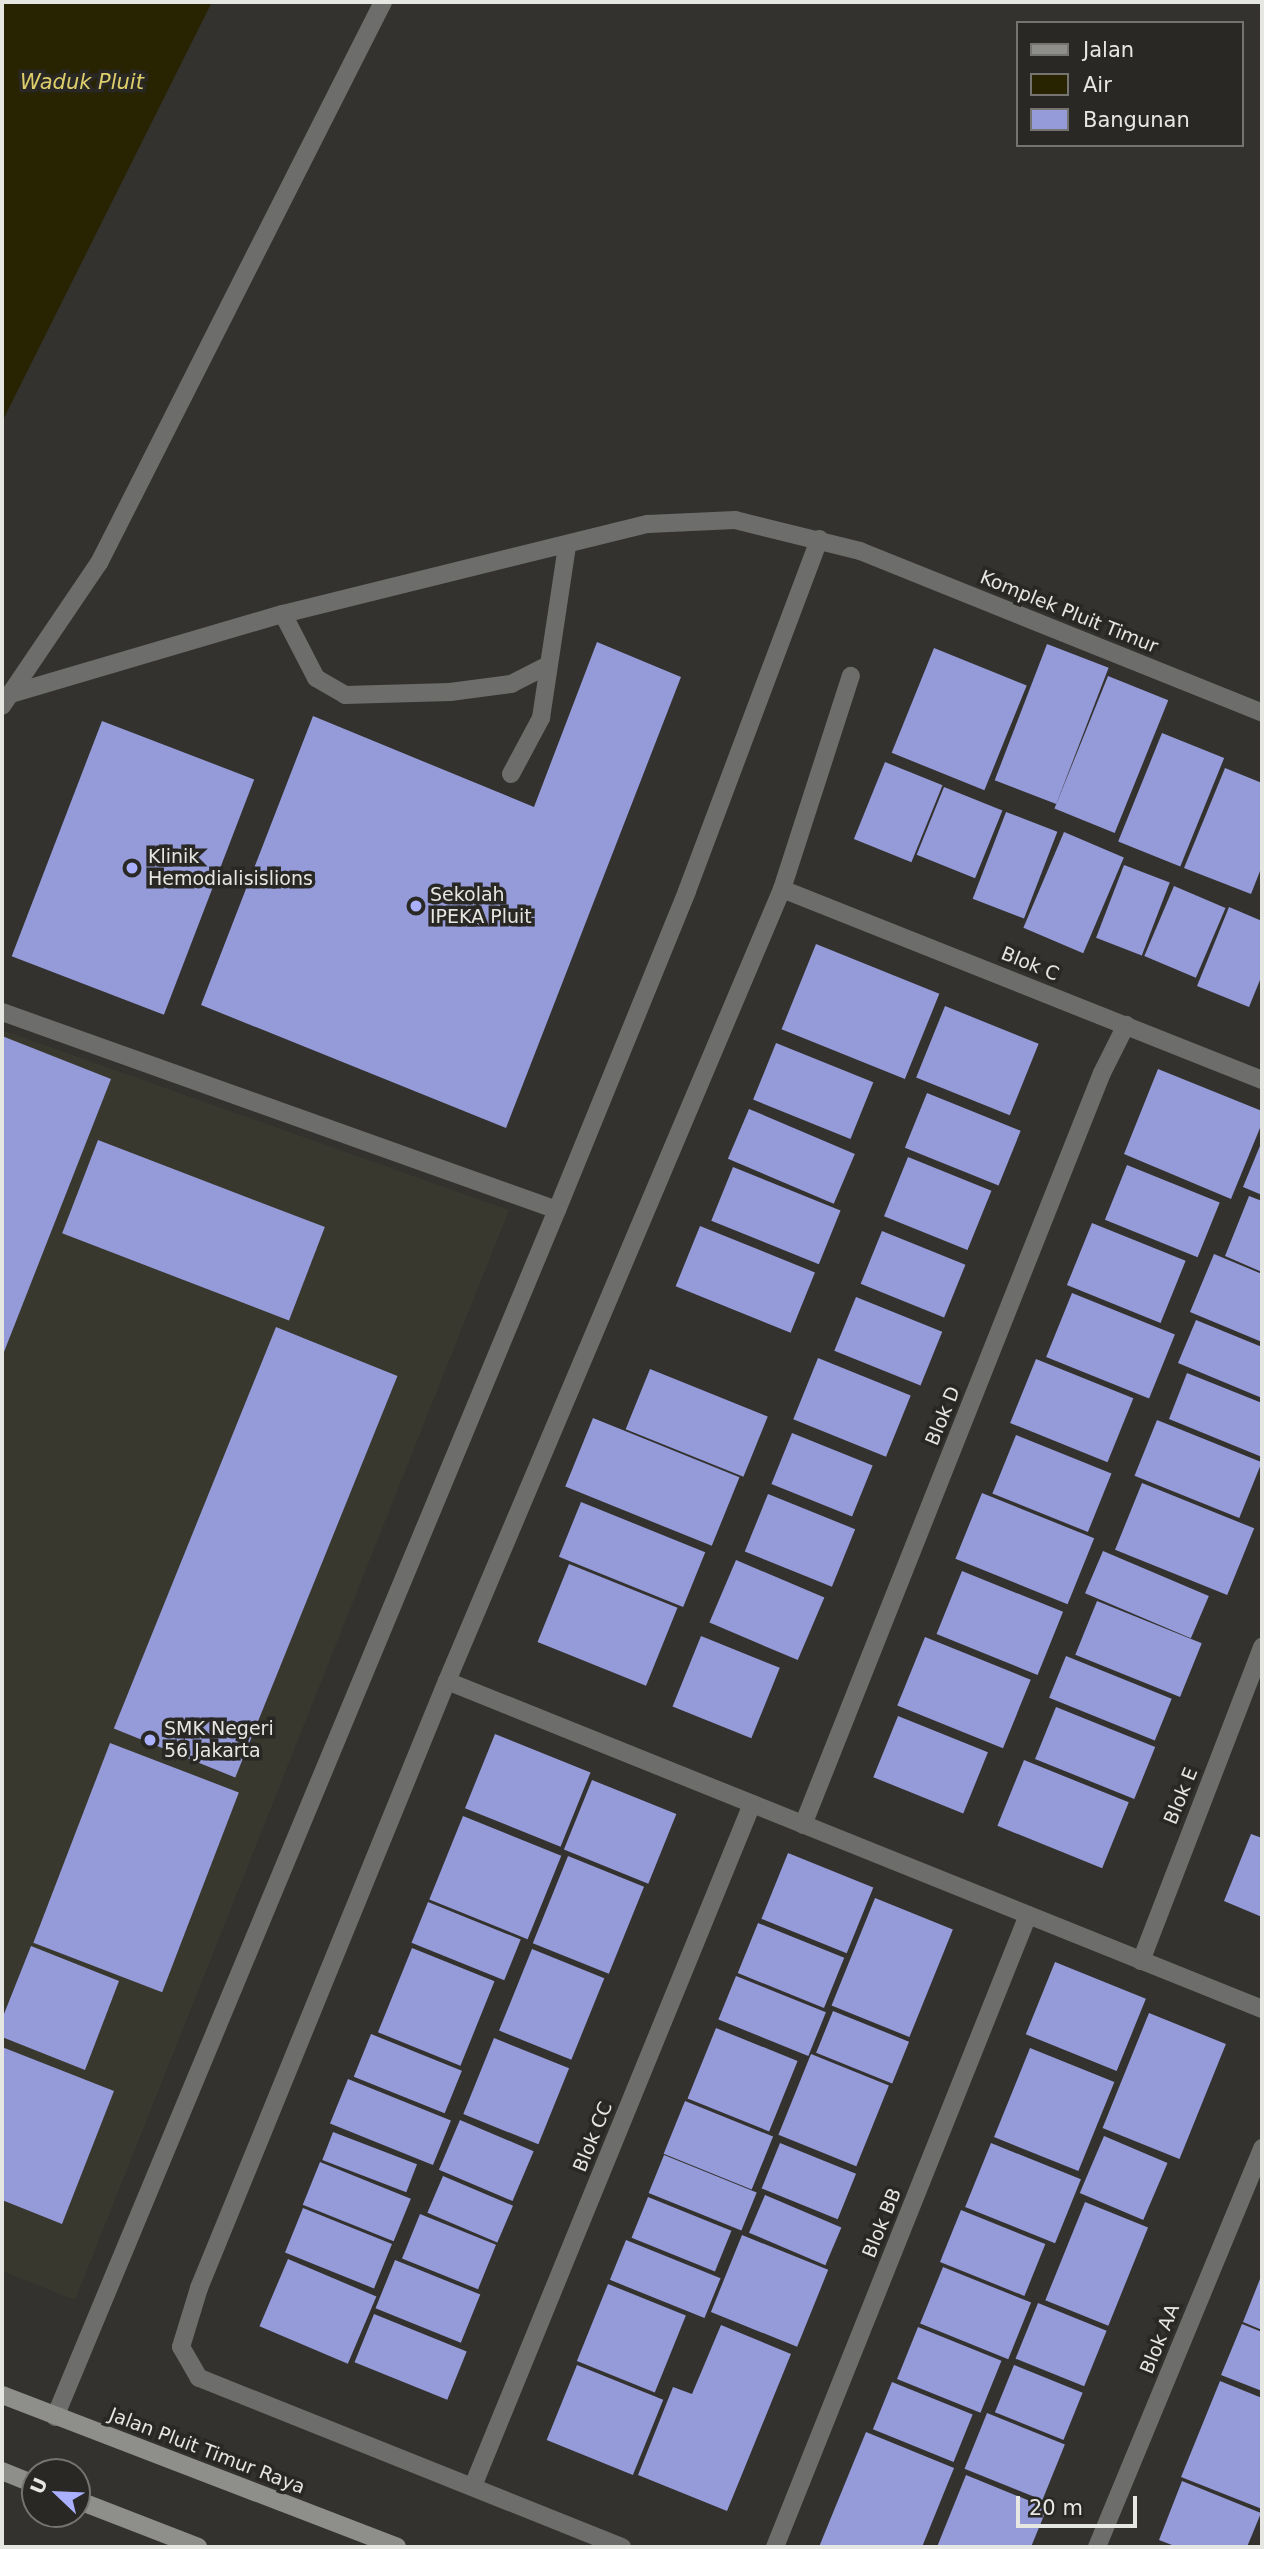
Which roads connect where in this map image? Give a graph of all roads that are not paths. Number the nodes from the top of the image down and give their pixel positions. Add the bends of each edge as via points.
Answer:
1 (383, 2) edge
2 (819, 540) junction
3 (567, 546) junction
4 (283, 614) junction
5 (545, 667) junction
6 (851, 676) dead end
7 (4, 700) edge
8 (1262, 713) edge
9 (511, 775) dead end
10 (782, 889) junction
11 (2, 1012) edge
12 (1126, 1025) junction
13 (1262, 1080) edge
14 (557, 1210) junction
15 (1262, 1647) edge
16 (447, 1681) junction
17 (752, 1804) junction
18 (803, 1825) junction
19 (1028, 1915) junction
20 (1141, 1961) junction
21 (1262, 2009) edge
22 (1262, 2148) edge
23 (2, 2395) edge
24 (55, 2417) junction
25 (2, 2470) edge
26 (21, 2478) edge
27 (473, 2486) junction
28 (91, 2505) edge
29 (198, 2547) edge
30 (397, 2547) edge
31 (622, 2547) edge
32 (775, 2547) edge
33 (1097, 2547) edge

1 - 7 street via 99,563
2 - 3 street, Komplek Pluit Timur via 735,520 692,521 648,524
2 - 8 street, Komplek Pluit Timur via 860,551
2 - 14 street via 687,891
3 - 4 street, Komplek Pluit Timur
3 - 5 street
4 - 5 street via 316,678 345,695 511,684
4 - 7 street, Komplek Pluit Timur
5 - 9 street via 541,718
6 - 10 street
10 - 12 street, Blok C
10 - 16 street
11 - 14 street
12 - 13 street, Blok C
12 - 18 street, Blok D via 1096,1086
14 - 24 street
15 - 20 street, Blok E
16 - 17 street
16 - 27 street via 199,2288 181,2347 199,2378
17 - 18 street
17 - 27 street, Blok CC
18 - 19 street
19 - 20 street
19 - 32 street, Blok BB
20 - 21 street
22 - 33 street, Blok AA
23 - 24 street, Jalan Pluit Timur Raya
24 - 30 street, Jalan Pluit Timur Raya
25 - 26 street
27 - 31 street
28 - 29 street

